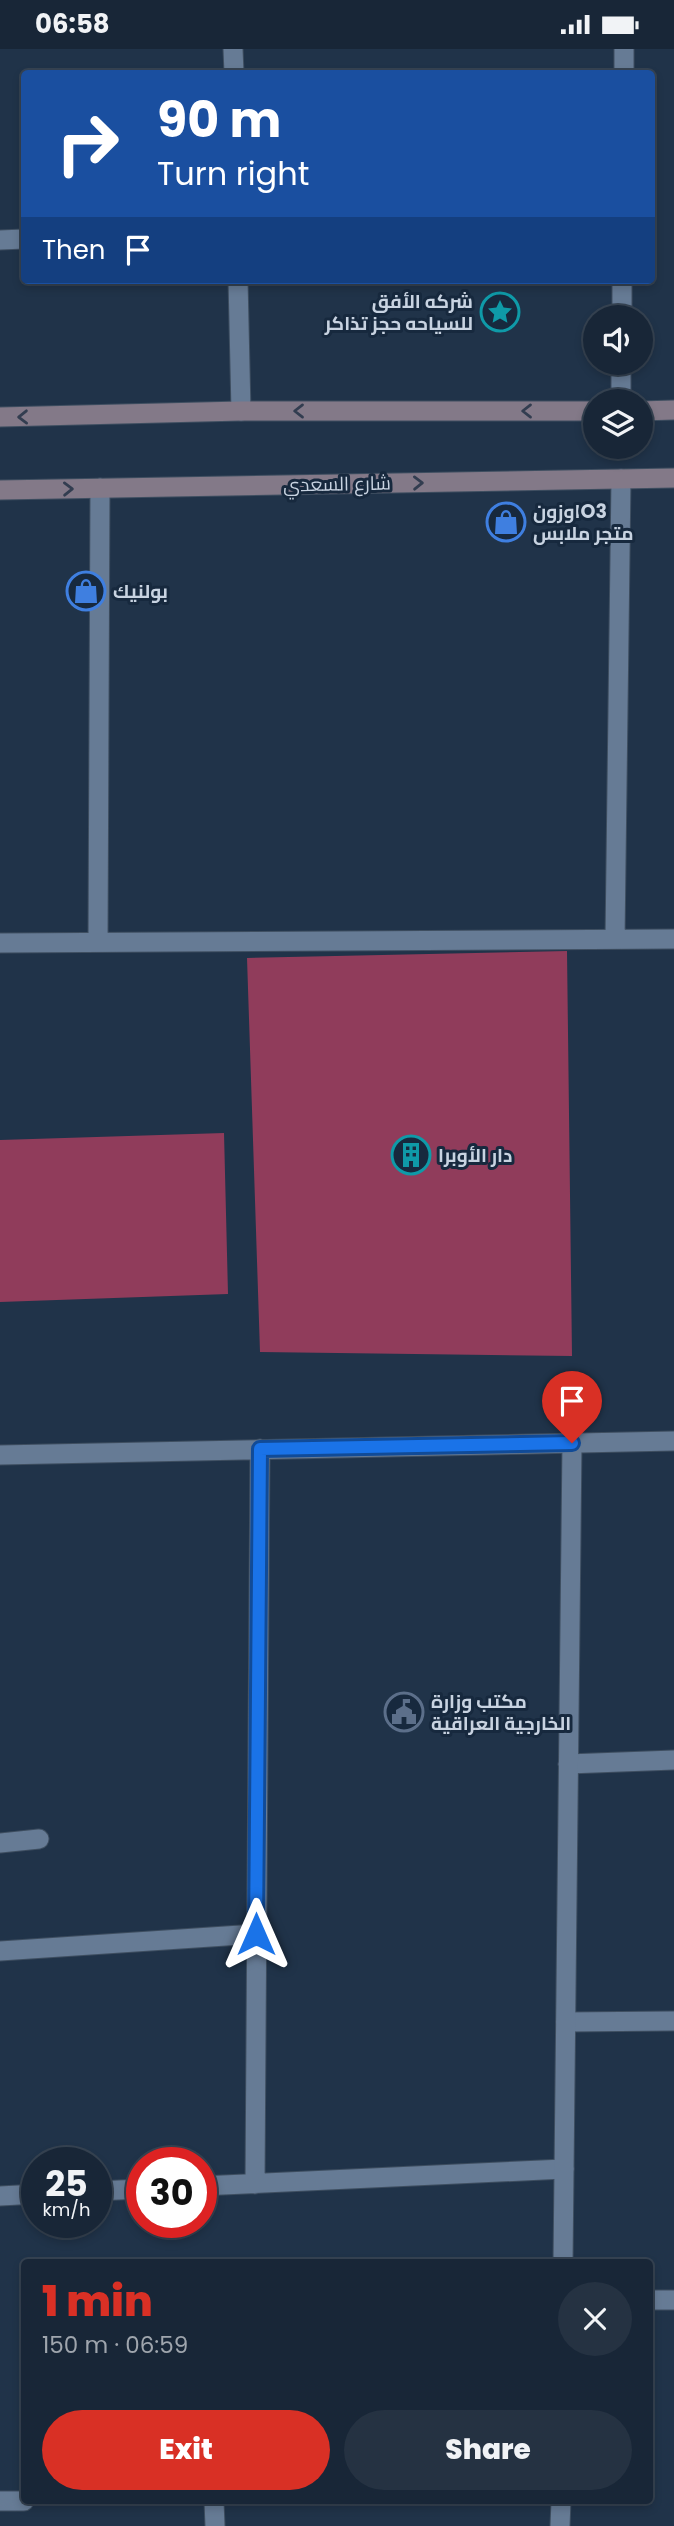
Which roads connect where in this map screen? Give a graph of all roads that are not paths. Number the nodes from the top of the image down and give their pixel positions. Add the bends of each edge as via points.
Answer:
1 (233, 49) edge
2 (624, 49) edge
3 (234, 70) edge
4 (624, 70) edge
5 (21, 239) edge
6 (0, 240) edge
7 (238, 284) edge
8 (622, 284) edge
9 (622, 305) edge
10 (674, 410) edge
11 (241, 411) junction
12 (583, 411) edge
13 (653, 411) edge
14 (0, 417) edge
15 (674, 478) edge
16 (621, 479) junction
17 (100, 488) junction
18 (0, 490) edge
19 (615, 939) junction
20 (674, 939) edge
21 (98, 942) junction
22 (0, 943) edge
23 (674, 1441) edge
24 (572, 1443) junction
25 (260, 1449) junction
26 (0, 1455) edge
27 (674, 1760) edge
28 (568, 1764) junction
29 (39, 1839) dead end
30 (0, 1843) edge
31 (256, 1934) junction
32 (0, 1951) edge
33 (674, 2021) edge
34 (566, 2022) junction
35 (564, 2169) junction
36 (254, 2184) junction
37 (217, 2185) edge
38 (21, 2195) edge
39 (0, 2196) edge
40 (563, 2259) edge
41 (653, 2300) edge
42 (674, 2300) edge
43 (0, 2501) edge
44 (21, 2501) edge
45 (214, 2504) edge
46 (561, 2504) edge
47 (215, 2526) edge
48 (560, 2526) edge

1 - 3 street
2 - 4 street
5 - 6 street
7 - 11 street
8 - 9 street
10 - 13 main road
12 -> 11 main road
11 -> 14 main road
15 - 16 main road, شارع السعدي
17 -> 16 main road, شارع السعدي
16 - 19 street
18 -> 17 main road, شارع السعدي
17 - 21 street
19 - 20 street
19 - 21 street
21 - 22 street
23 - 24 street
24 - 25 street
24 - 28 street
25 - 26 street
25 - 31 street
27 - 28 street
28 - 34 street
29 - 30 street
31 - 32 street
31 - 36 street
33 - 34 street
34 - 35 street
35 - 36 street
35 - 40 street
36 - 37 street
38 - 39 street
41 - 42 street
43 - 44 street
45 - 47 street
46 - 48 street

